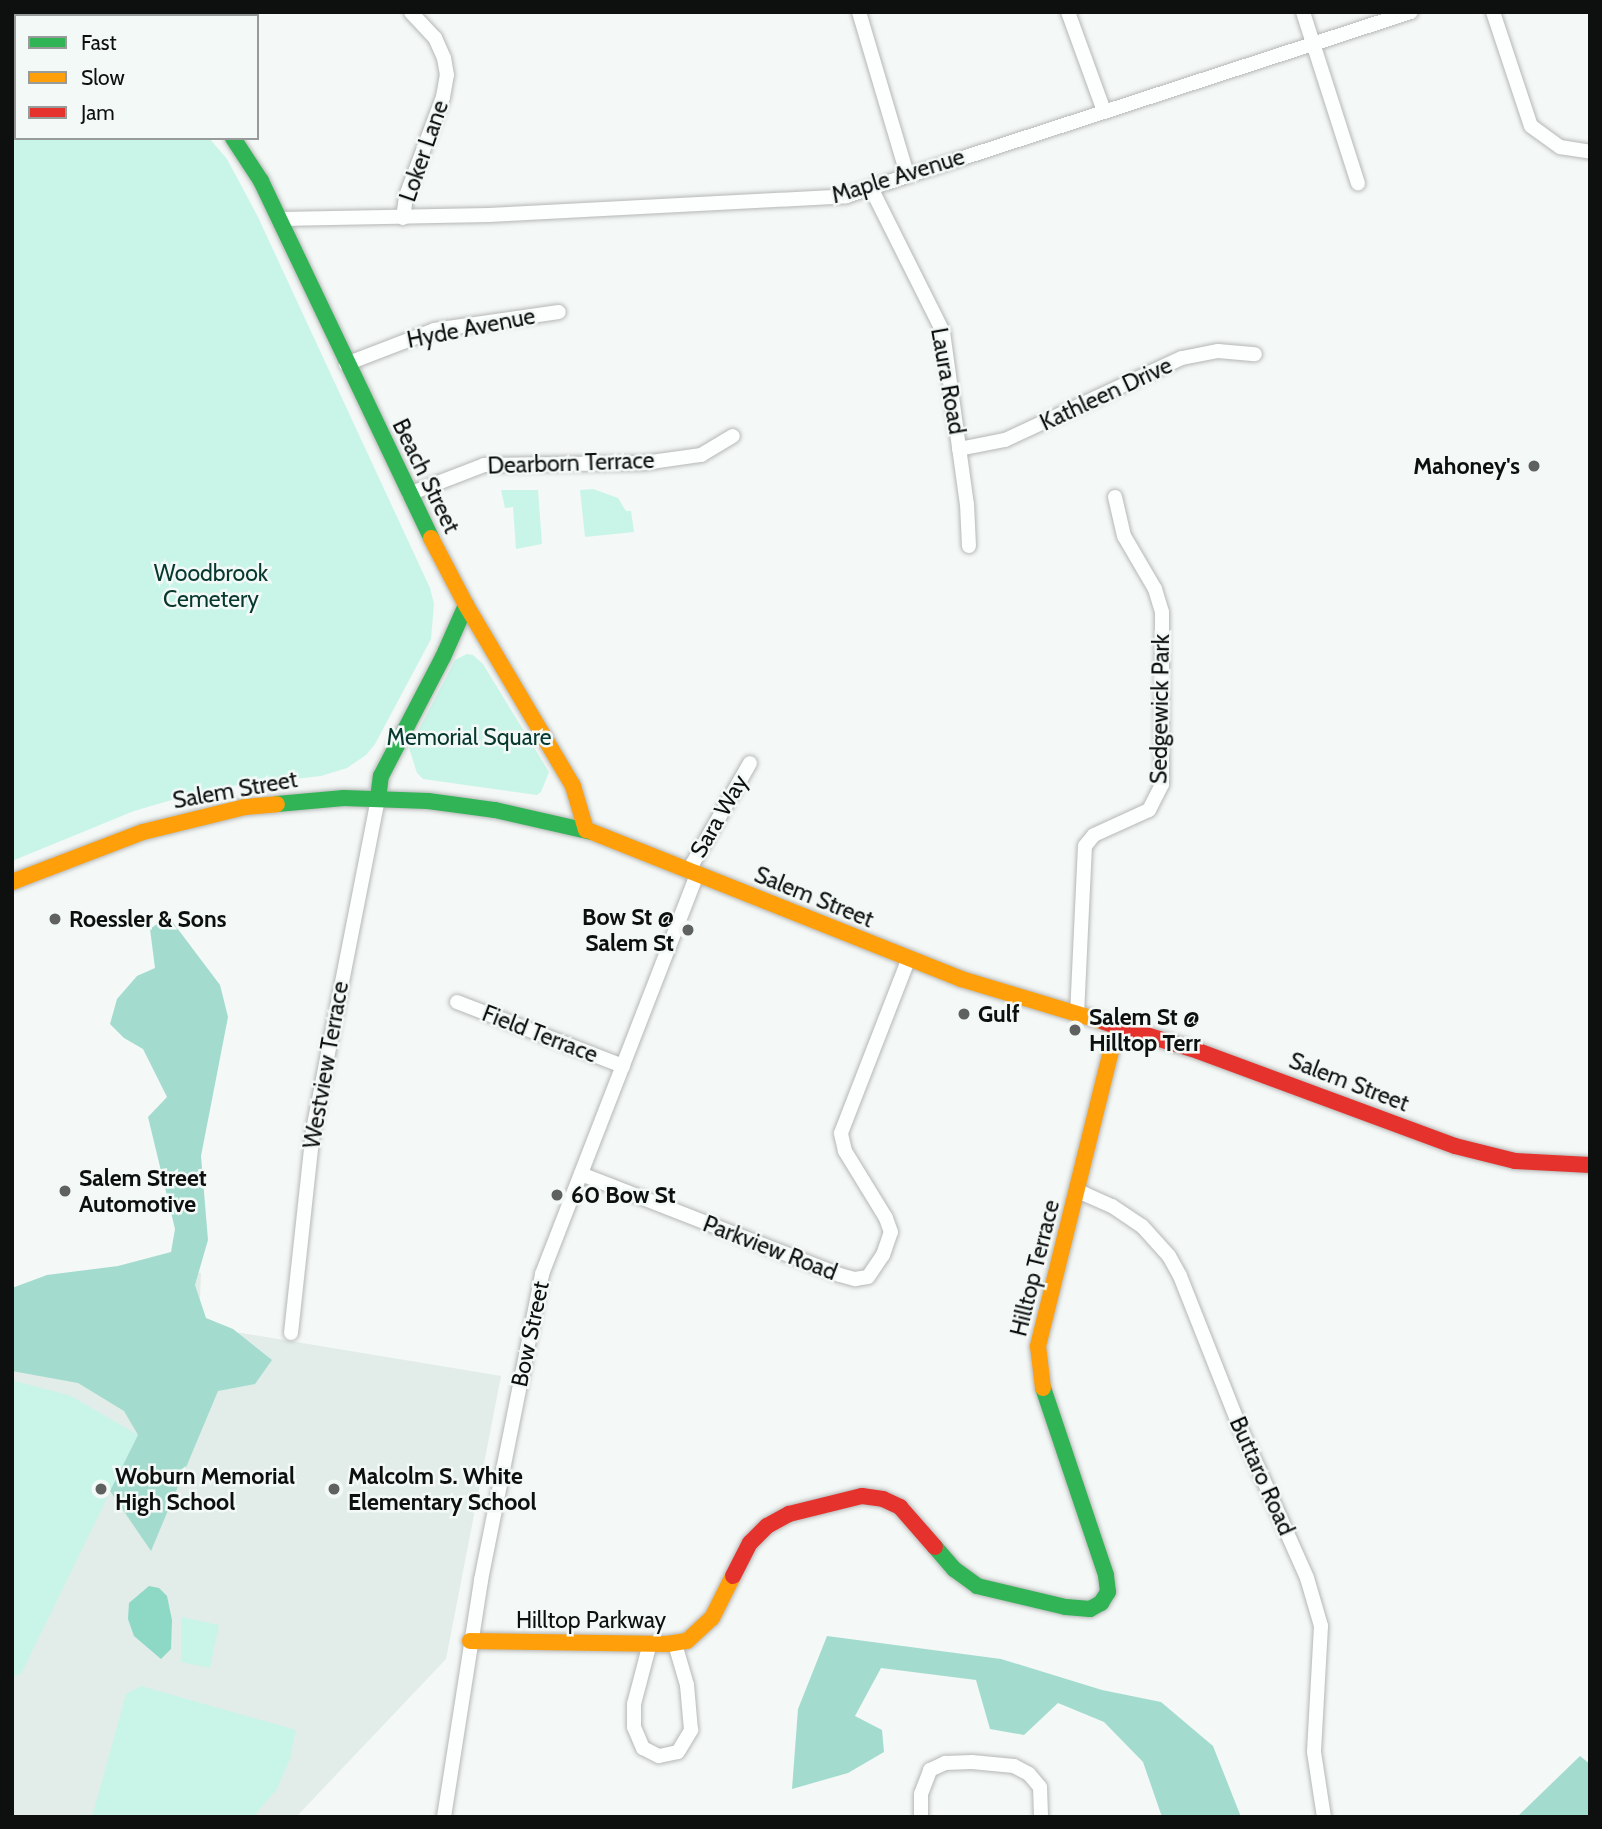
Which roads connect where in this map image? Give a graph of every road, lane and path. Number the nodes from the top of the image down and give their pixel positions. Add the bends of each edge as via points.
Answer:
1 (411, 12) edge
2 (859, 12) edge
3 (1068, 12) edge
4 (1303, 12) edge
5 (1411, 12) edge
6 (1493, 12) edge
7 (1313, 43) junction
8 (1104, 111) junction
9 (234, 140) edge
10 (1590, 152) edge
11 (907, 174) junction
12 (1358, 183) dead end
13 (871, 188) junction
14 (403, 218) junction
15 (280, 219) junction
16 (559, 312) dead end
17 (1255, 354) dead end
18 (346, 364) junction
19 (733, 436) dead end
20 (959, 449) junction
21 (409, 494) junction
22 (1115, 497) dead end
23 (969, 546) dead end
24 (466, 606) junction
25 (750, 762) dead end
26 (378, 799) junction
27 (586, 830) junction
28 (693, 872) junction
29 (12, 883) edge
30 (909, 958) junction
31 (457, 1002) dead end
32 (1077, 1015) junction
33 (1116, 1026) junction
34 (623, 1066) junction
35 (1590, 1165) edge
36 (581, 1174) junction
37 (1078, 1191) junction
38 (291, 1333) dead end
39 (1105, 1598) joint
40 (470, 1641) junction
41 (650, 1643) junction
42 (675, 1644) junction
43 (444, 1817) edge
44 (920, 1817) edge
45 (1041, 1817) edge
46 (1324, 1817) edge

1 - 14 street, Loker Lane via 435,38 447,75 406,196
2 - 11 street
3 - 8 street
4 - 7 street
5 - 7 street, Maple Avenue
6 - 10 street via 1528,121 1564,149
7 - 8 street, Maple Avenue
7 - 12 street
8 - 11 street, Maple Avenue
9 - 15 street, Beach Street
11 - 13 street, Maple Avenue
13 - 14 street, Maple Avenue via 820,200
13 - 20 street, Laura Road via 941,326
14 - 15 street, Maple Avenue
15 - 18 street, Beach Street
16 - 18 street, Hyde Avenue via 434,330
17 - 20 street, Kathleen Drive via 1218,351 1182,358 1005,440
18 - 21 street, Beach Street
19 - 21 street, Dearborn Terrace via 701,455 654,462 484,465
20 - 23 street, Laura Road
21 - 24 street, Beach Street
22 - 32 street, Sedgewick Park via 1124,536 1150,579 1162,611 1162,784 1149,810 1094,835 1085,846
24 - 26 street via 383,770
24 - 27 street, Beach Street via 573,786
25 - 28 street, Sara Way
26 - 27 street, Salem Street via 495,810
26 - 29 street, Salem Street via 298,801 212,813 123,838
26 - 38 street, Westview Terrace via 313,1130
27 - 28 street, Salem Street
28 - 30 street, Salem Street
28 - 34 street, Bow Street
30 - 32 street, Salem Street
30 - 36 street, Parkview Road via 841,1133 845,1152 891,1232 868,1277 840,1275
31 - 34 street, Field Terrace
32 - 33 street, Salem Street
33 - 35 street, Salem Street via 1281,1080 1455,1146 1515,1161
33 - 37 street, Hilltop Terrace
34 - 36 street, Bow Street
36 - 40 street, Bow Street via 541,1282
37 - 39 street, Hilltop Terrace via 1042,1324 1038,1363 1097,1541 1108,1586
37 - 46 street, Buttaro Road via 1134,1221 1169,1256 1310,1585 1321,1626 1314,1752
39 - 42 street, Hilltop Parkway via 1094,1608 1080,1609 1014,1598 977,1586 954,1569 900,1507 862,1496 789,1514 766,1526 748,1546 712,1618 691,1639
40 - 41 street, Hilltop Parkway
40 - 43 street, Bow Street
41 - 42 street, Hilltop Parkway
41 - 42 street via 634,1704 634,1727 643,1748 665,1756 681,1749 691,1730 687,1685
44 - 45 street via 921,1794 930,1770 945,1763 972,1762 1014,1766 1029,1774 1040,1787

